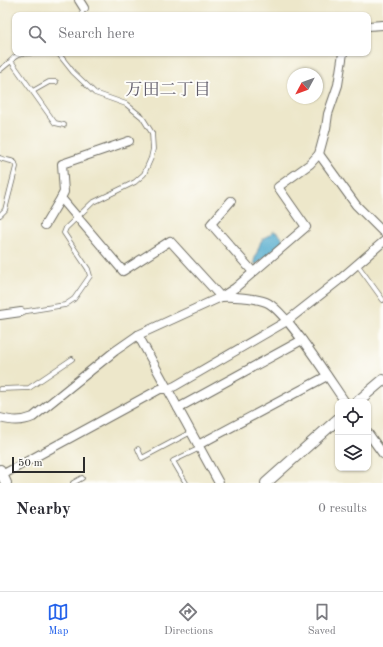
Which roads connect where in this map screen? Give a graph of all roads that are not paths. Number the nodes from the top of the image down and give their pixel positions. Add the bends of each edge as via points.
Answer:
1 (80, 0) edge
2 (82, 11) edge
3 (383, 25) edge
4 (371, 26) edge
5 (14, 56) edge
6 (60, 56) edge
7 (343, 56) edge
8 (11, 61) junction
9 (0, 70) edge
10 (56, 82) dead end
11 (33, 92) junction
12 (64, 125) dead end
13 (129, 141) dead end
14 (319, 154) junction
15 (0, 158) edge
16 (61, 198) junction
17 (231, 201) dead end
18 (0, 214) edge
19 (76, 217) junction
20 (45, 225) dead end
21 (383, 232) edge
22 (383, 242) edge
23 (357, 264) junction
24 (253, 272) junction
25 (220, 297) junction
26 (383, 300) edge
27 (21, 312) joint
28 (0, 315) edge
29 (287, 320) junction
30 (138, 335) junction
31 (302, 340) junction
32 (72, 359) dead end
33 (327, 376) junction
34 (381, 385) edge
35 (0, 389) edge
36 (168, 389) junction
37 (343, 399) edge
38 (361, 399) edge
39 (178, 408) junction
40 (0, 418) edge
41 (335, 422) edge
42 (191, 432) junction
43 (369, 435) edge
44 (199, 446) junction
45 (138, 449) dead end
46 (383, 454) edge
47 (3, 476) edge
48 (82, 478) dead end
49 (73, 483) edge
50 (186, 483) edge
51 (219, 483) edge
52 (266, 483) edge

1 - 2 street
3 - 4 street
5 - 8 lane
6 - 19 lane via 95,92 126,104 142,117 152,133 152,158 144,174 135,182 92,203
7 - 14 street via 338,85
8 - 9 lane
8 - 11 lane
10 - 11 lane via 49,82
11 - 12 lane via 55,123
13 - 16 street via 62,164 64,192
14 - 21 street via 356,205
14 - 24 street via 310,164 278,187 306,227
15 - 18 lane via 11,160 16,167 5,210
16 - 19 street
16 - 20 street
17 - 24 street via 211,224
19 - 25 street via 123,271 170,241
19 - 27 lane via 64,233 90,276 74,299 65,305
22 - 23 street
23 - 26 lane
23 - 29 street
24 - 25 street
25 - 29 street via 232,296 266,302
25 - 30 street
27 - 28 street
29 - 31 street
29 - 36 street
30 - 36 street
30 - 40 street via 33,417 13,421
31 - 33 street
31 - 39 street
32 - 35 lane via 29,388
33 - 37 street
33 - 44 street
34 - 38 street
36 - 39 street
36 - 47 street via 160,389
39 - 42 street
41 - 52 street
42 - 44 street
42 - 45 lane via 142,458
43 - 46 street
44 - 50 lane via 173,461
44 - 51 street
48 - 49 lane

